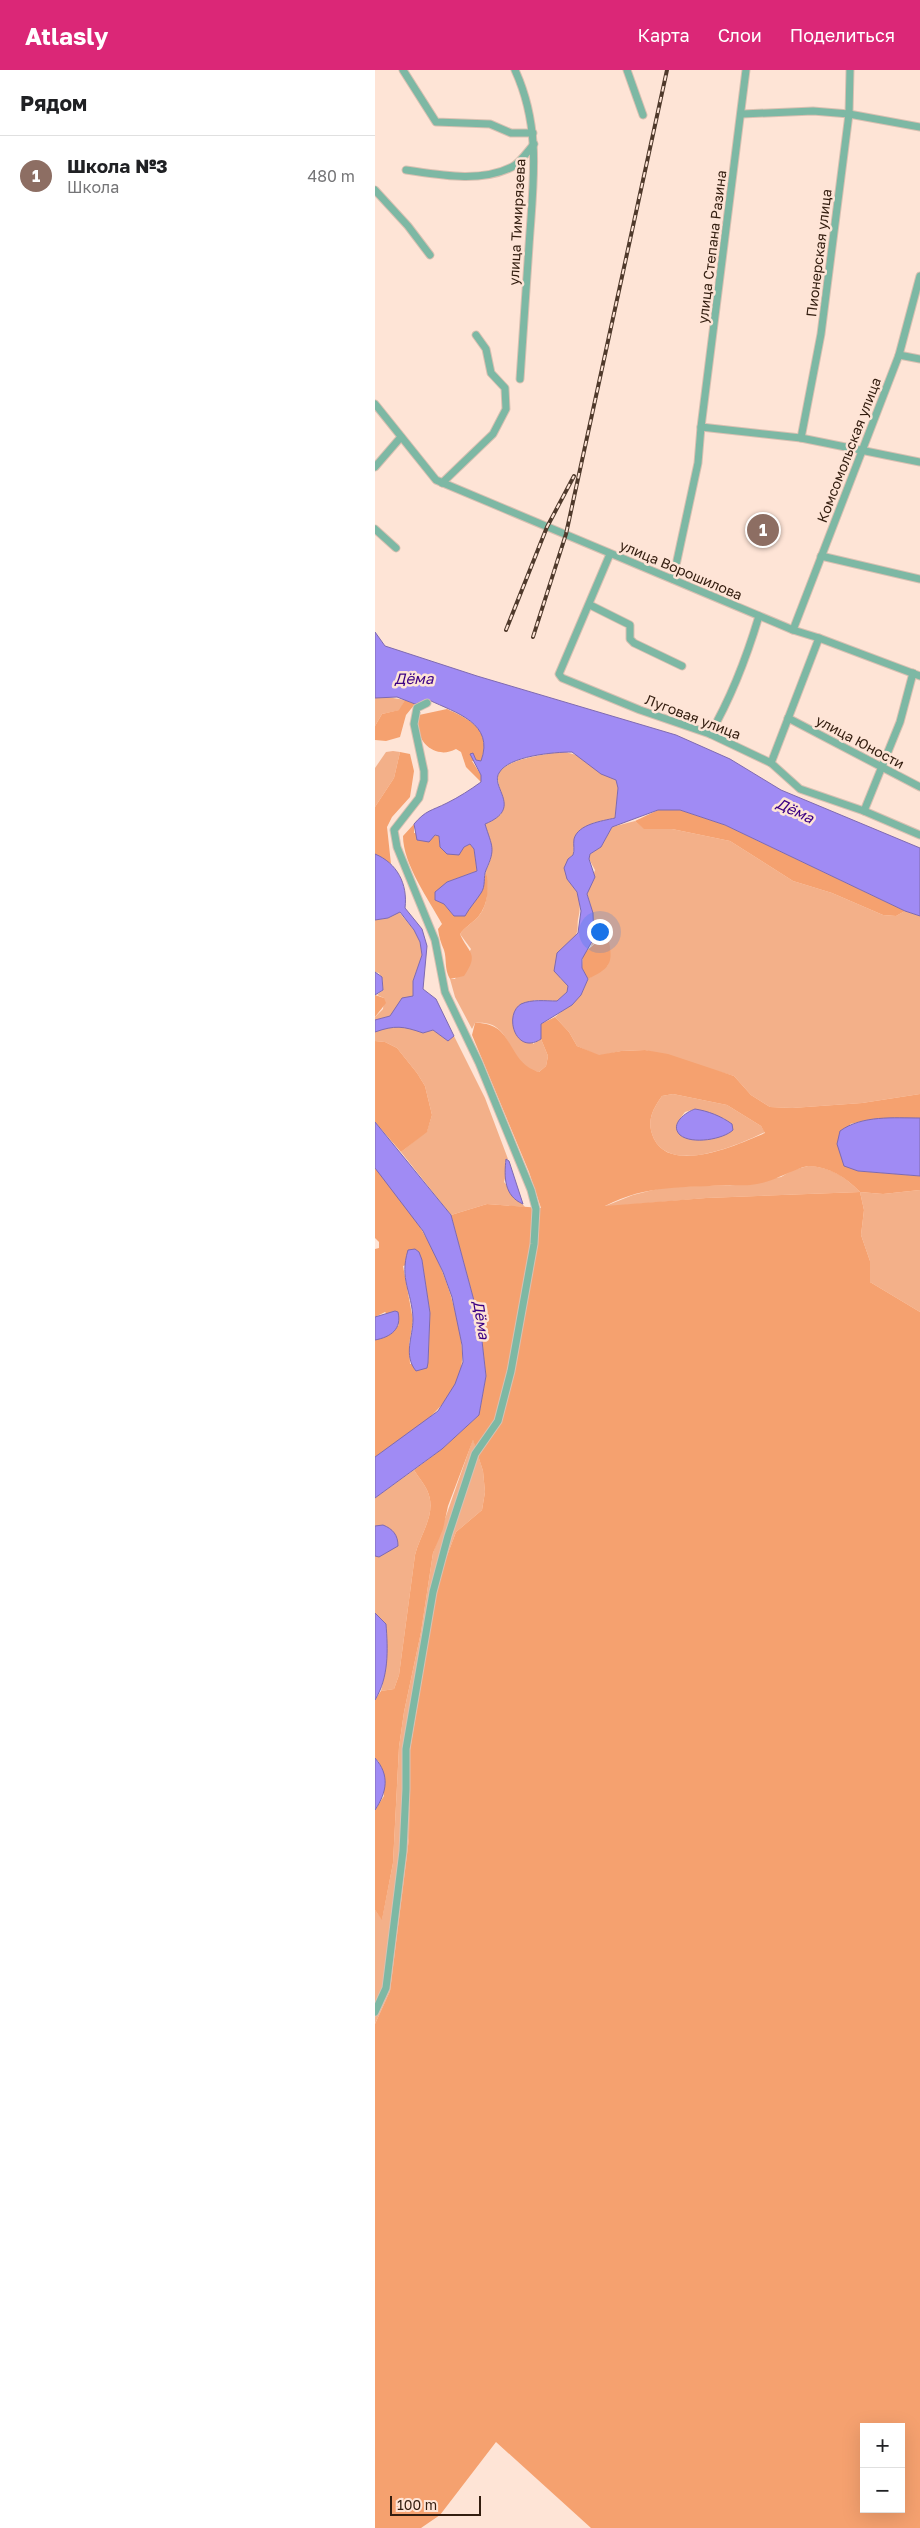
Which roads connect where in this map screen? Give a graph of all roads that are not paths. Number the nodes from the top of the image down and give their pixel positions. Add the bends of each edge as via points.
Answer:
1 (403, 70) edge
2 (515, 70) edge
3 (627, 70) edge
4 (746, 70) edge
5 (850, 70) edge
6 (742, 114) junction
7 (849, 114) junction
8 (643, 115) dead end
9 (920, 127) edge
10 (533, 133) junction
11 (534, 144) junction
12 (406, 170) dead end
13 (375, 190) edge
14 (430, 255) dead end
15 (920, 276) edge
16 (476, 335) dead end
17 (899, 355) junction
18 (920, 359) edge
19 (520, 379) dead end
20 (375, 404) edge
21 (701, 427) junction
22 (401, 437) junction
23 (801, 438) junction
24 (863, 449) junction
25 (920, 462) edge
26 (375, 467) edge
27 (439, 482) junction
28 (375, 529) edge
29 (396, 548) dead end
30 (610, 554) junction
31 (821, 556) junction
32 (920, 578) edge
33 (673, 579) junction
34 (590, 605) junction
35 (759, 616) junction
36 (793, 630) junction
37 (819, 638) junction
38 (681, 666) dead end
39 (917, 675) edge
40 (427, 703) dead end
41 (788, 718) junction
42 (710, 734) junction
43 (771, 763) junction
44 (880, 768) junction
45 (920, 787) edge
46 (865, 811) junction
47 (920, 835) edge
48 (375, 2012) edge

1 - 10 street via 436,122 490,124 511,133
2 - 10 street, улица Тимирязева via 526,95
3 - 8 street
4 - 6 street, улица Степана Разина
5 - 7 street, Пионерская улица
6 - 7 street via 813,111
6 - 21 street, улица Степана Разина
7 - 9 street
7 - 23 street, Пионерская улица via 821,334
10 - 11 street, улица Тимирязева
11 - 12 street via 514,166 493,173 442,176
11 - 19 street, улица Тимирязева
13 - 14 street
15 - 17 street, Комсомольская улица
16 - 27 street via 486,349 491,373 505,388 506,409 493,434
17 - 18 street
17 - 24 street, Комсомольская улица
20 - 22 street
21 - 23 street
21 - 33 street, улица Степана Разина via 698,463
22 - 26 street
22 - 27 street
23 - 24 street
24 - 25 street
24 - 31 street, Комсомольская улица
27 - 30 street, улица Ворошилова
28 - 29 street
30 - 33 street, улица Ворошилова
30 - 34 street
31 - 32 street
31 - 36 street, Комсомольская улица
33 - 35 street, улица Ворошилова
34 - 38 street via 630,625 633,643
34 - 42 street, Луговая улица via 559,674 562,678
35 - 36 street, улица Ворошилова
35 - 42 street via 722,714
36 - 37 street, улица Ворошилова
37 - 39 street, улица Ворошилова
37 - 41 street
39 - 44 street
40 - 48 street via 417,708 414,724 423,780 419,798 394,830 397,847 435,940 445,992 479,1063 536,1209 534,1244 511,1371 498,1421 475,1454 433,1592 405,1749 403,1851 387,1988
41 - 43 street
41 - 44 street, улица Юности
42 - 43 street, Луговая улица
43 - 46 street, Луговая улица via 800,789
44 - 45 street, улица Юности
44 - 46 street
46 - 47 street, Луговая улица

